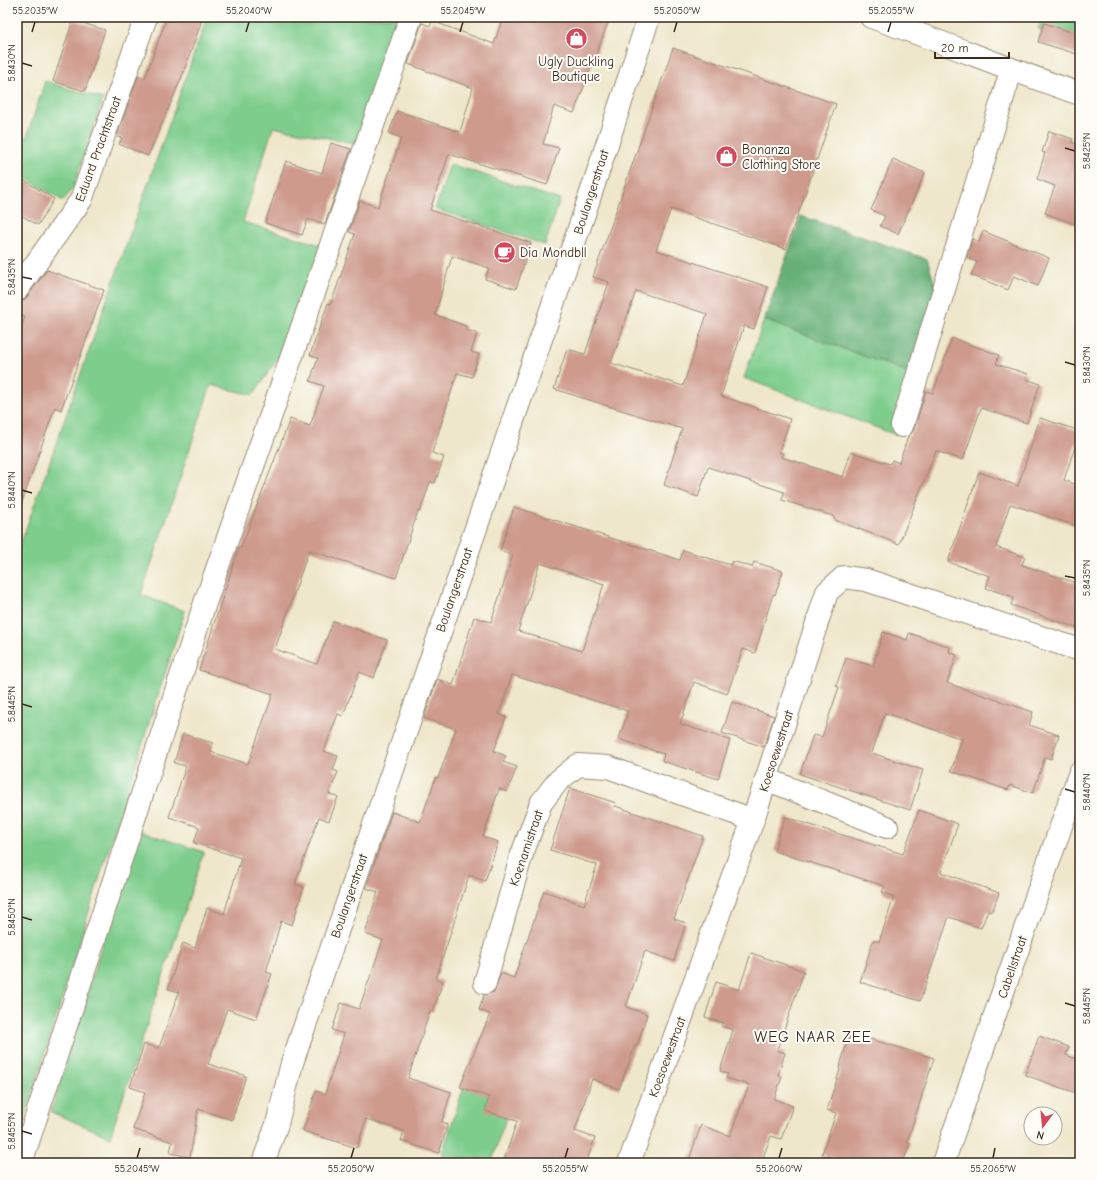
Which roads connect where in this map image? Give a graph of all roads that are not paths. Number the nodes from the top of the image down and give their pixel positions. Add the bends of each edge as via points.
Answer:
1 (146, 17) edge
2 (411, 17) edge
3 (649, 17) edge
4 (871, 17) edge
5 (1011, 70) junction
6 (1080, 94) edge
7 (17, 290) edge
8 (902, 426) dead end
9 (1080, 650) edge
10 (1080, 772) edge
11 (766, 779) junction
12 (754, 820) junction
13 (887, 827) dead end
14 (485, 983) dead end
15 (21, 1163) edge
16 (263, 1163) edge
17 (628, 1163) edge
18 (944, 1163) edge

1 - 7 street, Eduard Prachtstraat via 81,200
2 - 15 street via 205,603
3 - 16 street, Boulangerstraat via 292,1063 277,1124
4 - 5 street
5 - 6 street
5 - 8 street
9 - 11 street, Koesoewestraat via 866,580 844,577 827,592
10 - 18 street, Cabellstraat
11 - 12 street, Koesoewestraat
11 - 13 street
12 - 14 street, Koenamistraat via 608,767 578,765 558,781 541,803 521,857
12 - 17 street, Koesoewestraat

